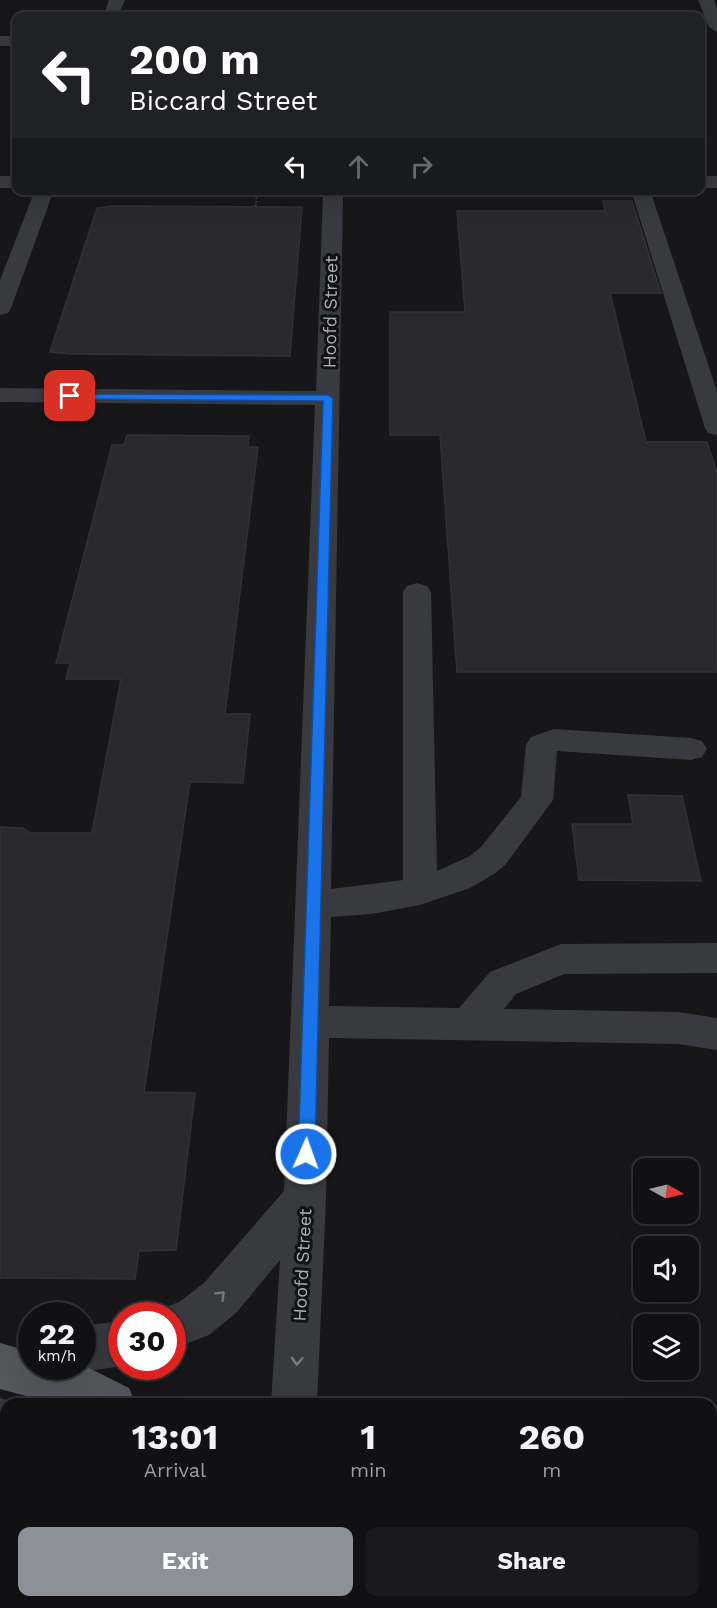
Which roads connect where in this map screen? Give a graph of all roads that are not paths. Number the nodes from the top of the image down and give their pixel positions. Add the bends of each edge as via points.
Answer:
1 (706, 0) edge
2 (717, 27) edge
3 (43, 195) edge
4 (331, 195) edge
5 (642, 195) edge
6 (0, 309) edge
7 (0, 395) edge
8 (328, 398) junction
9 (717, 428) edge
10 (417, 592) dead end
11 (691, 749) dead end
12 (420, 891) junction
13 (313, 905) junction
14 (717, 958) edge
15 (310, 1022) junction
16 (468, 1025) junction
17 (717, 1034) edge
18 (305, 1198) junction
19 (186, 1321) edge
20 (18, 1356) edge
21 (0, 1358) edge
22 (0, 1366) edge
23 (102, 1398) edge
24 (294, 1398) edge

1 - 2 street
3 - 6 street
4 - 8 street, Hoofd Street
5 - 9 street
7 - 8 street
8 - 13 street, Hoofd Street
10 - 12 street
11 - 12 street via 554,740 542,745 537,800 493,856 458,878
12 - 13 street
13 - 15 street, Hoofd Street
14 - 16 street via 561,959 503,983
15 - 16 street
15 - 18 street, Hoofd Street
16 - 17 street via 678,1029
19 -> 18 street via 220,1298
18 -> 24 street, Hoofd Street
20 - 21 street
22 - 23 main road via 85,1389

